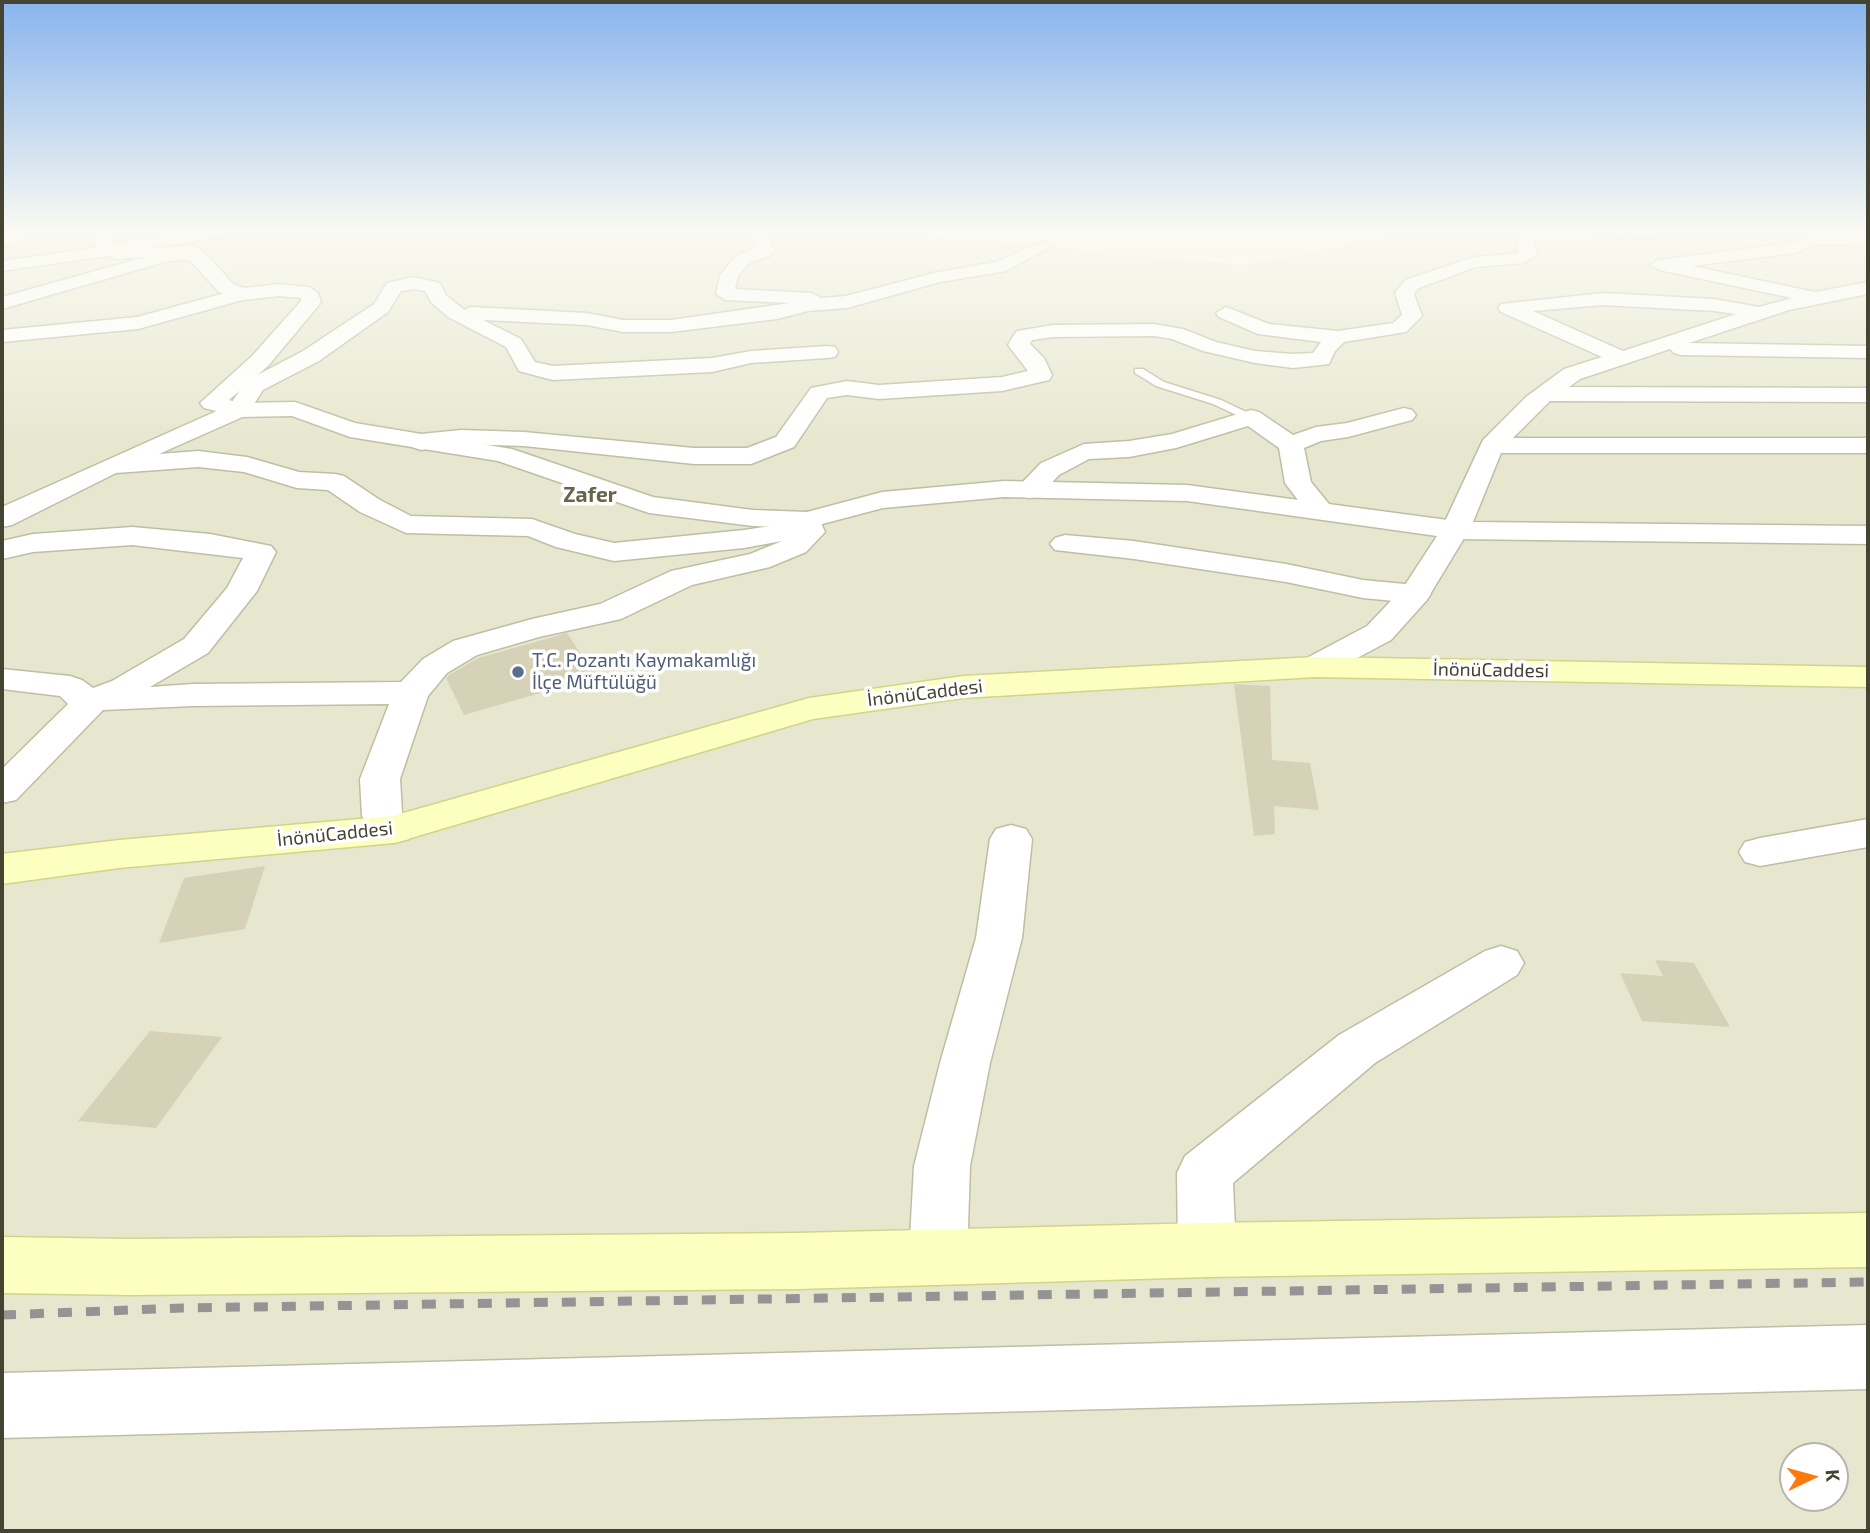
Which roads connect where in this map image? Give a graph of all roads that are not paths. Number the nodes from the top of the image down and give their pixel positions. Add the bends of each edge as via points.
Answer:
1 (216, 302) edge
2 (312, 302) edge
3 (385, 302) edge
4 (441, 302) edge
5 (810, 302) edge
6 (849, 302) edge
7 (1407, 302) edge
8 (1576, 302) edge
9 (1650, 302) edge
10 (1800, 302) edge
11 (807, 305) junction
12 (1762, 312) junction
13 (455, 313) junction
14 (1226, 313) dead end
15 (1842, 313) dead end
16 (2, 336) edge
17 (1338, 337) junction
18 (1651, 349) junction
19 (827, 352) dead end
20 (1868, 352) edge
21 (1622, 358) junction
22 (1139, 371) dead end
23 (1545, 394) junction
24 (1868, 395) edge
25 (239, 410) junction
26 (1404, 415) dead end
27 (1251, 417) junction
28 (421, 442) junction
29 (1291, 445) junction
30 (1492, 445) junction
31 (1868, 446) edge
32 (111, 466) junction
33 (1029, 490) junction
34 (1320, 510) junction
35 (2, 519) edge
36 (807, 520) junction
37 (1455, 530) junction
38 (1868, 535) edge
39 (1065, 544) dead end
40 (2, 550) edge
41 (1415, 594) junction
42 (1315, 667) junction
43 (1868, 677) edge
44 (2, 679) edge
45 (411, 693) junction
46 (89, 703) junction
47 (2, 791) edge
48 (394, 829) junction
49 (1868, 833) edge
50 (1011, 839) dead end
51 (1760, 852) dead end
52 (2, 869) edge
53 (1501, 963) dead end
54 (1868, 1240) edge
55 (1207, 1250) junction
56 (938, 1257) junction
57 (2, 1265) edge
58 (1868, 1357) edge
59 (2, 1406) edge

1 - 16 street via 138,323
2 - 25 street via 260,361 212,403
3 - 25 street via 311,356 254,386
4 - 13 street
5 - 11 street
6 - 11 street
7 - 17 street via 1412,316 1399,328
8 - 21 street via 1508,308
9 - 12 street
10 - 12 street
11 - 13 street via 671,326
12 - 15 street
12 - 18 street
13 - 19 street via 514,343 527,366 553,373 688,367
14 - 17 street via 1265,330
17 - 28 street via 1321,359 1293,361 1210,347 1176,333 1154,330 1024,335 1019,345 1041,375 1002,384 880,392 847,388 819,393 785,442 751,456 694,456 524,439 461,437
18 - 20 street
18 - 21 street
21 - 23 street via 1572,374
22 - 27 lane via 1160,384
23 - 24 street
23 - 30 street
25 - 28 street via 295,409 350,430
25 - 32 street
26 - 29 street via 1316,434
27 - 29 street
27 - 33 street via 1176,441 1084,452 1050,469
28 - 36 street via 503,454 649,505
29 - 34 street via 1298,483
30 - 31 street
30 - 37 street
32 - 35 street
32 - 36 street via 198,459 247,465 297,480 335,482 406,524 532,528 614,552 744,539 785,532
33 - 34 street via 1187,493
33 - 36 street via 881,500
34 - 37 street
36 - 45 street via 811,532 796,546 759,561 682,578 610,612 465,648 435,666
37 - 38 street
37 - 41 street
39 - 41 street via 1134,550
40 - 46 street via 33,543 132,536 261,552 242,590 196,646
41 - 42 street via 1379,634
42 - 43 main road, İnönüCaddesi
42 - 48 main road, İnönüCaddesi via 964,687 809,709
44 - 46 street via 70,687
45 - 46 street via 193,695
45 - 48 street via 380,779 382,816
46 - 47 street
48 - 52 main road, İnönüCaddesi
49 - 51 street
50 - 56 street via 999,938 942,1166
53 - 55 street via 1357,1049 1206,1173
54 - 55 main road
55 - 56 main road
56 - 57 main road
58 - 59 street

